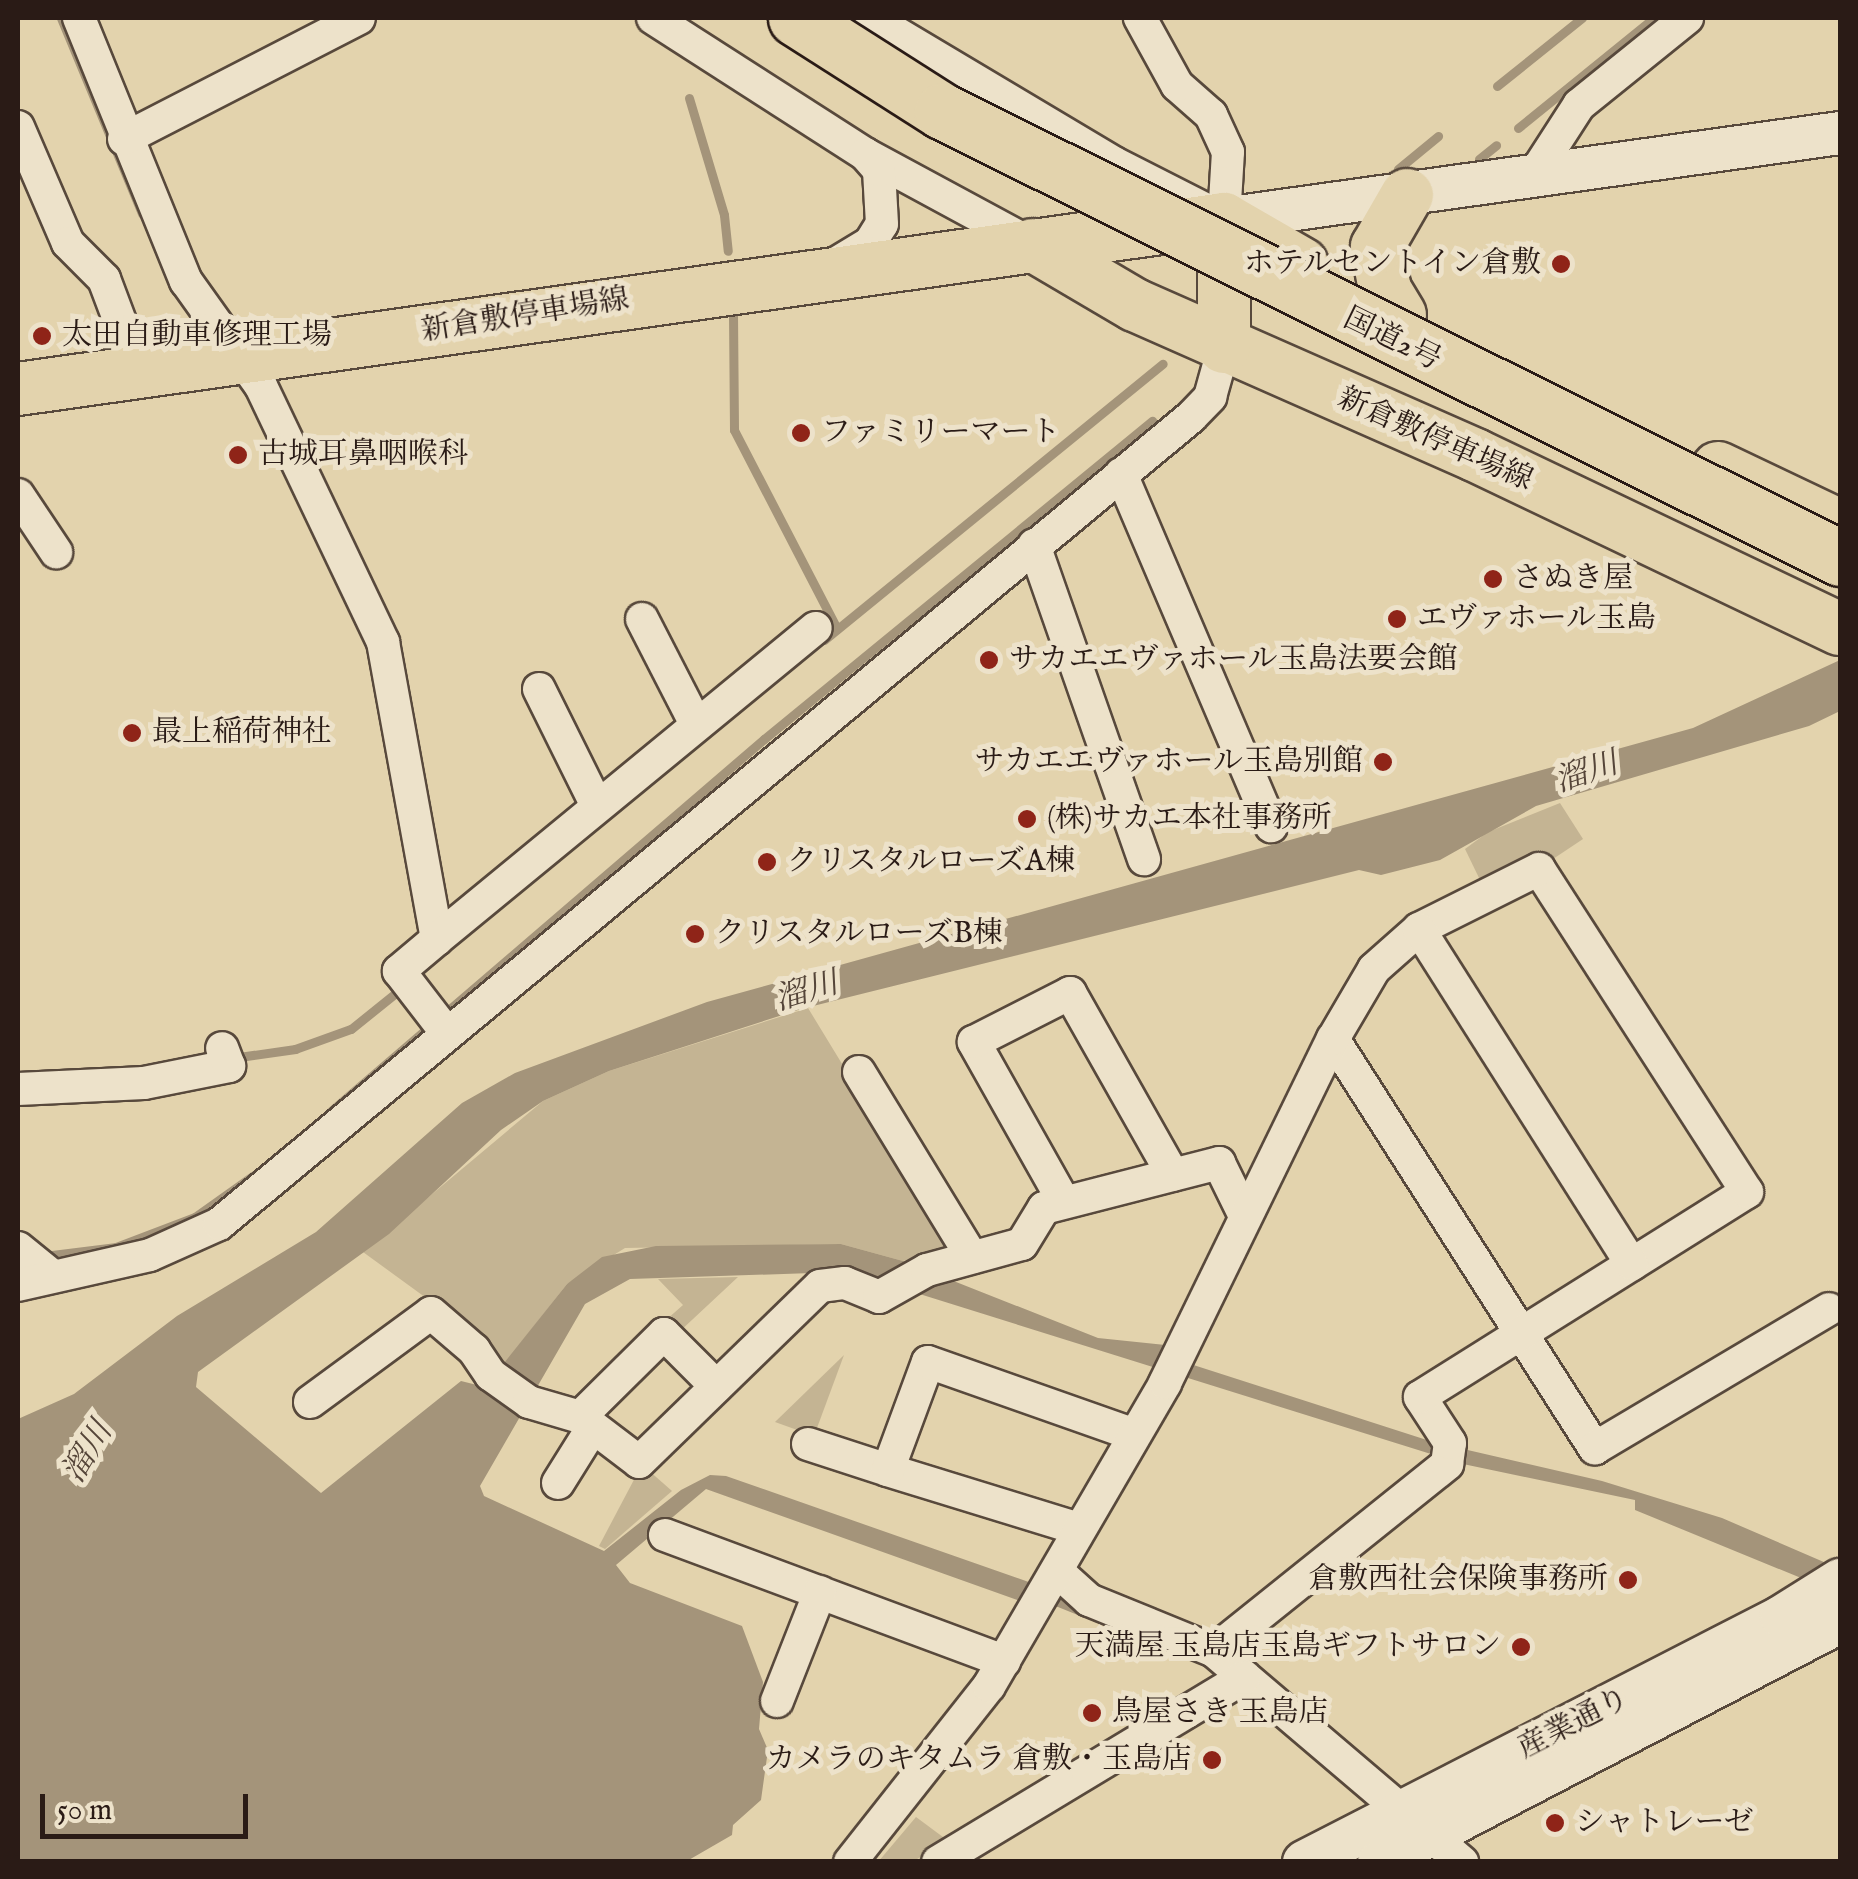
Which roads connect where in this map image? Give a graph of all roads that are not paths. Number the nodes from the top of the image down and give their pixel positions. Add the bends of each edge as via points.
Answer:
1 (79, 18) edge
2 (360, 18) edge
3 (653, 18) edge
4 (796, 18) edge
5 (872, 18) edge
6 (1140, 18) edge
7 (1687, 18) edge
8 (18, 127) edge
9 (1840, 132) edge
10 (124, 139) junction
11 (865, 154) junction
12 (1532, 178) junction
13 (1406, 195) junction
14 (1224, 219) junction
15 (1033, 246) junction
16 (824, 271) junction
17 (1400, 315) junction
18 (1224, 346) junction
19 (241, 359) junction
20 (1504, 366) junction
21 (139, 372) junction
22 (18, 389) edge
23 (1462, 449) junction
24 (1120, 474) junction
25 (18, 495) edge
26 (1840, 526) edge
27 (1034, 545) junction
28 (56, 552) dead end
29 (1840, 558) edge
30 (642, 620) dead end
31 (816, 628) dead end
32 (1840, 629) edge
33 (539, 689) dead end
34 (696, 724) junction
35 (596, 804) junction
36 (1272, 826) dead end
37 (1144, 859) dead end
38 (1419, 929) junction
39 (432, 944) junction
40 (427, 1007) junction
41 (1333, 1039) junction
42 (224, 1055) dead end
43 (859, 1072) dead end
44 (18, 1089) edge
45 (1173, 1175) junction
46 (1064, 1202) junction
47 (1244, 1214) junction
48 (18, 1248) edge
49 (972, 1257) junction
50 (1632, 1264) junction
51 (49, 1273) junction
52 (18, 1285) edge
53 (1829, 1309) dead end
54 (1524, 1331) junction
55 (716, 1386) junction
56 (310, 1402) dead end
57 (586, 1422) junction
58 (1132, 1434) junction
59 (808, 1444) dead end
60 (888, 1470) junction
61 (558, 1483) dead end
62 (1076, 1528) junction
63 (665, 1535) dead end
64 (1056, 1571) junction
65 (1840, 1580) edge
66 (820, 1592) junction
67 (1780, 1618) junction
68 (1840, 1618) edge
69 (1214, 1651) junction
70 (1004, 1661) junction
71 (1244, 1677) junction
72 (777, 1701) dead end
73 (1432, 1836) edge
74 (850, 1862) edge
75 (938, 1862) edge
76 (1304, 1862) edge
77 (1379, 1862) edge

1 - 10 street
2 - 10 street
3 - 11 street
4 - 29 highway, 国道2号, bridge via 942,112
5 - 14 street via 1114,163
6 - 14 street via 1178,86 1211,115 1228,152
7 - 12 street via 1579,106
8 - 21 street via 68,243 104,279
9 - 12 street
10 - 19 street via 186,281
11 - 15 street
11 - 16 street via 879,170 882,224 870,243
12 - 13 street
13 - 14 street
13 - 17 main road via 1377,247 1385,290
14 - 15 main road, 新倉敷停車場線
14 - 17 main road
14 - 18 main road
15 - 16 main road, 新倉敷停車場線
15 - 18 main road, 新倉敷停車場線
16 - 19 main road, 新倉敷停車場線
17 - 20 main road
18 - 23 main road, 新倉敷停車場線
18 - 24 street via 1210,397
19 - 21 main road, 新倉敷停車場線
19 - 39 street via 304,470 383,642
20 - 23 main road
20 - 26 main road
21 - 22 main road, 新倉敷停車場線
23 - 32 main road, 新倉敷停車場線
24 - 27 street
24 - 36 street
25 - 28 street
27 - 37 street
27 - 40 street
30 - 34 street
31 - 34 street
33 - 35 street
34 - 35 street
35 - 39 street
38 - 41 street via 1374,969
38 - 50 street
38 - 50 street via 1539,869 1747,1192
39 - 40 street via 399,971
40 - 51 street via 219,1224 150,1254
41 - 47 street
41 - 54 street
42 - 44 street via 144,1082
43 - 49 street
45 - 46 street
45 - 46 street via 1070,993 974,1042
45 - 47 street via 1218,1163
46 - 49 street via 1044,1208 1022,1244
47 - 58 street via 1165,1383
48 - 51 street
49 - 55 street via 927,1270 879,1297 845,1284 820,1286
50 - 54 street
51 - 52 street
53 - 54 street via 1595,1448
54 - 69 street via 1420,1397 1449,1454
55 - 57 street via 639,1462
55 - 57 street via 664,1334
56 - 57 street via 431,1313 474,1350 491,1375 529,1402
57 - 61 street
58 - 60 street via 928,1362
58 - 62 street
59 - 60 street
60 - 62 street
62 - 64 street
63 - 66 street
64 - 69 street via 1089,1600
64 - 70 street
65 - 67 street, 産業通り
66 - 70 street
66 - 72 street via 783,1648
67 - 68 street
67 - 73 street, 産業通り
68 - 73 street, 産業通り
69 - 71 street
70 - 74 street
71 - 73 street
71 - 75 street
73 - 76 street, 産業通り
73 - 77 street, 産業通り

